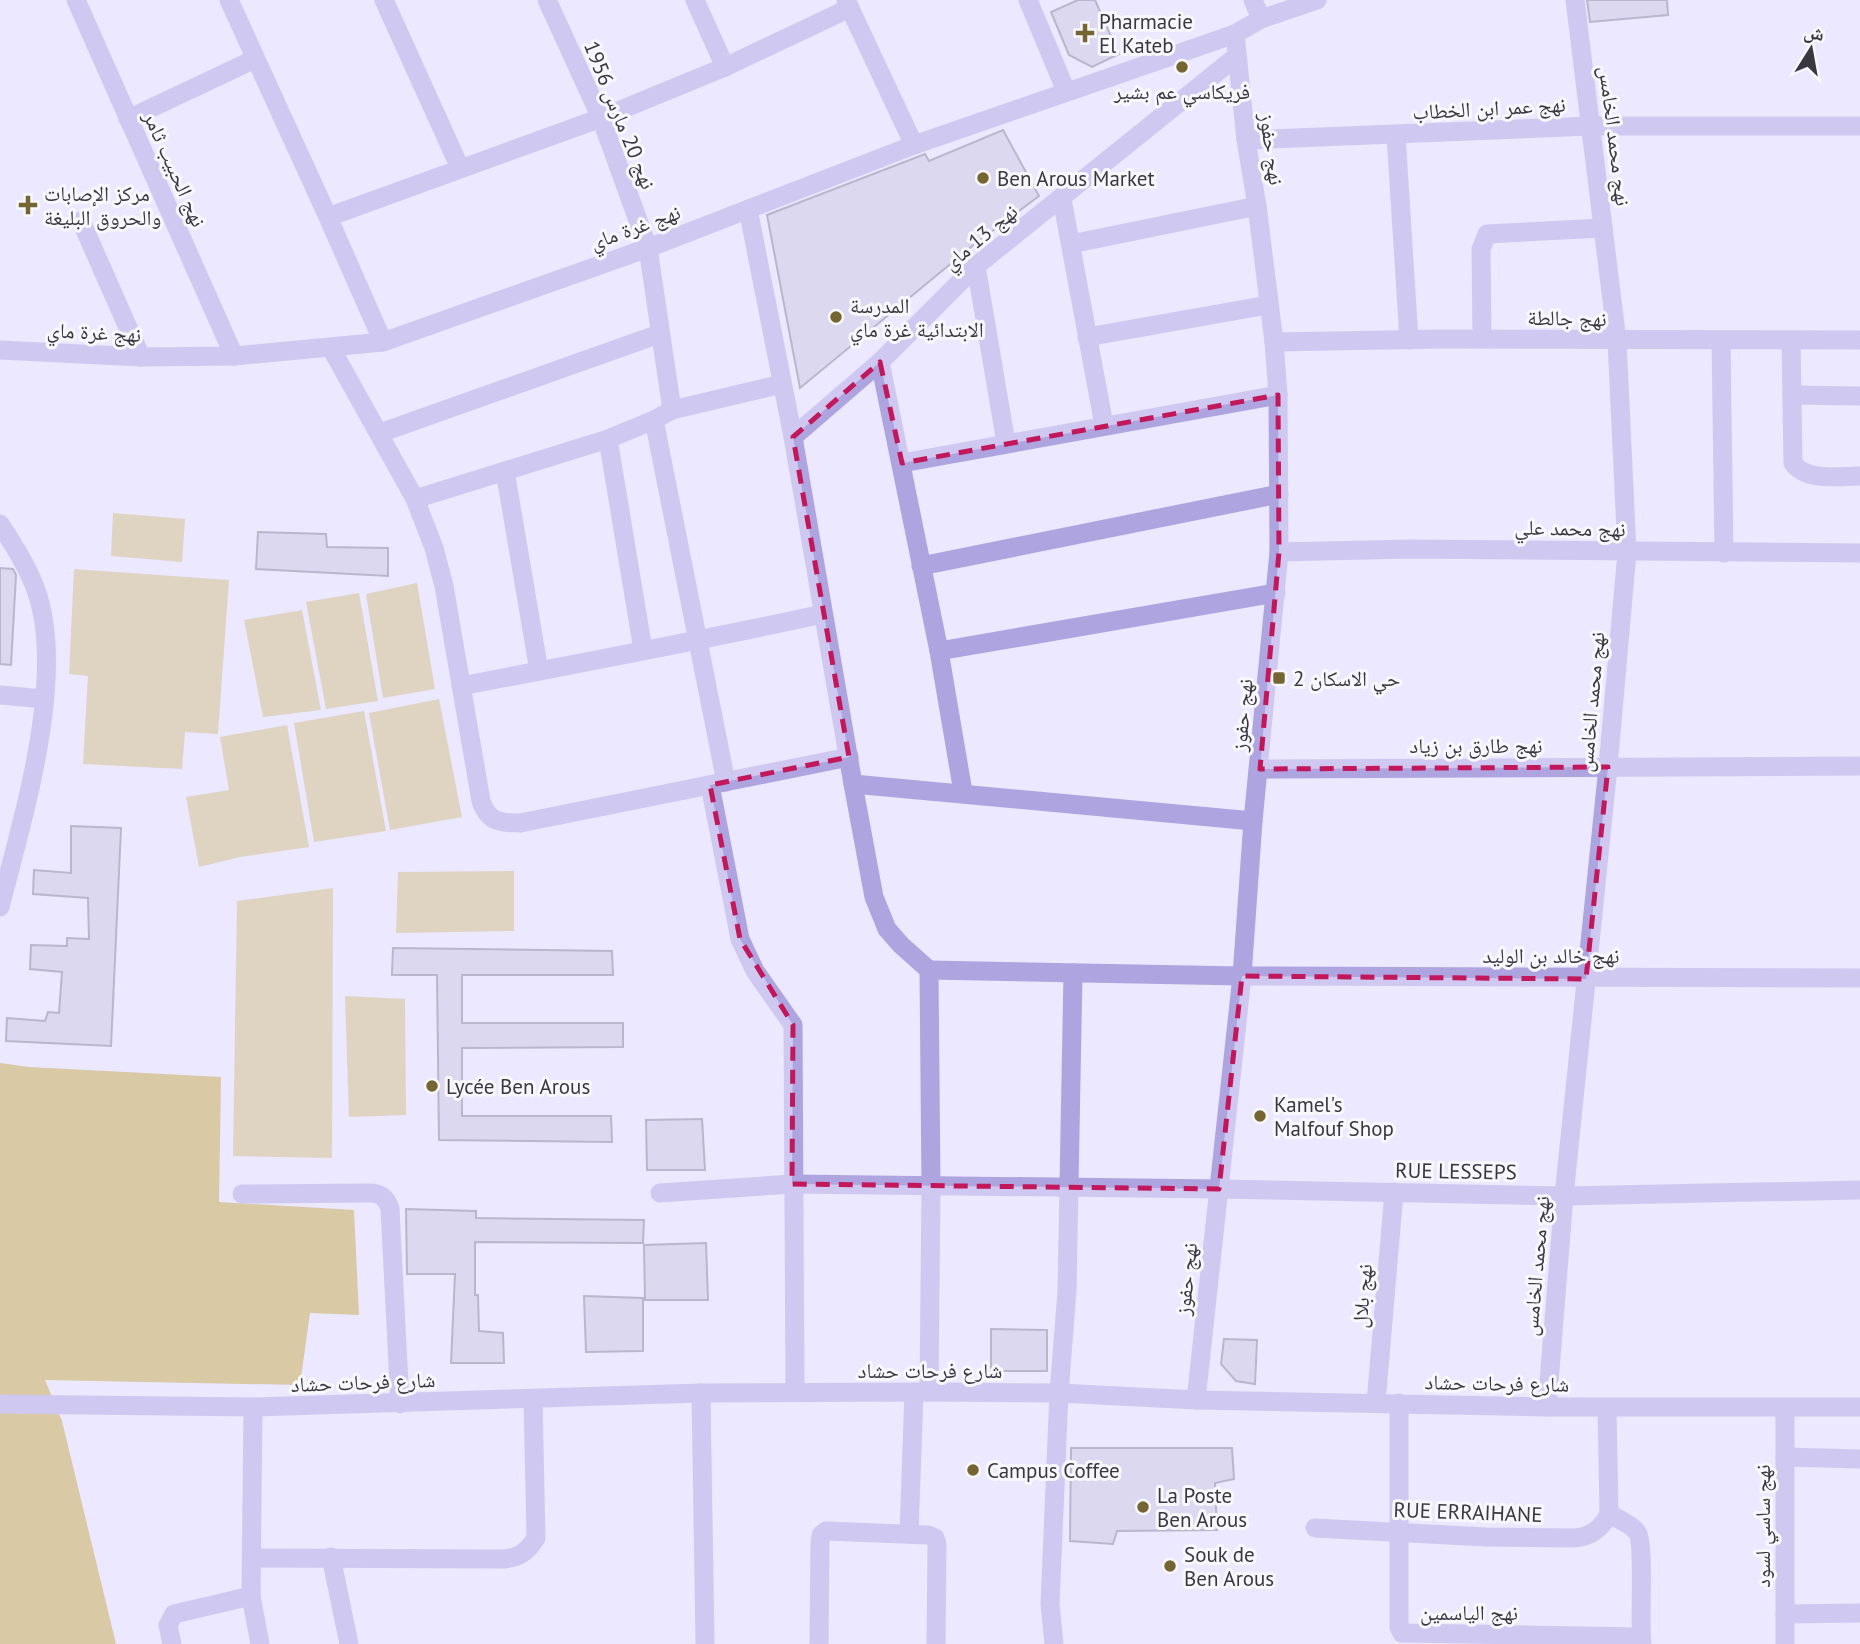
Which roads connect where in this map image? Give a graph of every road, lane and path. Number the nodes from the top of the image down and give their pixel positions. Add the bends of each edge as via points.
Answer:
1 (76, 0) edge
2 (229, 0) edge
3 (384, 0) edge
4 (547, 0) edge
5 (695, 0) edge
6 (1028, 0) edge
7 (1253, 0) edge
8 (1318, 0) edge
9 (1575, 0) edge
10 (848, 4) edge
11 (1261, 19) junction
12 (1236, 34) junction
13 (1237, 56) junction
14 (255, 59) junction
15 (725, 67) junction
16 (1066, 92) junction
17 (601, 118) junction
18 (128, 119) junction
19 (1591, 125) junction
20 (1860, 126) edge
21 (1396, 135) junction
22 (1246, 140) junction
23 (914, 145) junction
24 (460, 168) junction
25 (1062, 199) junction
26 (1257, 206) junction
27 (748, 209) junction
28 (328, 217) junction
29 (82, 221) dead end
30 (1603, 228) junction
31 (1071, 244) junction
32 (648, 248) junction
33 (976, 266) junction
34 (1268, 305) junction
35 (659, 334) junction
36 (1087, 337) junction
37 (1409, 340) junction
38 (1482, 340) junction
39 (1721, 340) junction
40 (1791, 340) junction
41 (1860, 340) edge
42 (1617, 341) junction
43 (383, 342) junction
44 (1274, 342) junction
45 (331, 348) junction
46 (0, 349) edge
47 (234, 356) junction
48 (141, 357) junction
49 (880, 362) junction
50 (782, 384) junction
51 (1278, 395) junction
52 (1792, 395) junction
53 (1860, 396) edge
54 (672, 410) junction
55 (654, 420) junction
56 (1104, 425) junction
57 (380, 433) junction
58 (793, 437) junction
59 (608, 439) junction
60 (1006, 443) junction
61 (902, 463) junction
62 (505, 471) junction
63 (1860, 476) edge
64 (1279, 494) junction
65 (415, 499) junction
66 (0, 524) edge
67 (1279, 552) junction
68 (1627, 552) junction
69 (1724, 553) junction
70 (1860, 553) edge
71 (921, 566) junction
72 (1276, 593) junction
73 (823, 614) junction
74 (697, 641) junction
75 (643, 650) junction
76 (939, 650) junction
77 (539, 671) junction
78 (461, 686) junction
79 (0, 695) edge
80 (44, 699) junction
81 (849, 757) junction
82 (1608, 766) junction
83 (1860, 766) edge
84 (1260, 769) junction
85 (718, 783) junction
86 (853, 784) junction
87 (962, 792) junction
88 (1253, 821) junction
89 (0, 907) edge
90 (929, 970) junction
91 (1073, 973) junction
92 (1242, 976) junction
93 (1860, 978) edge
94 (1586, 979) junction
95 (792, 1184) junction
96 (931, 1186) junction
97 (1069, 1188) junction
98 (1219, 1189) junction
99 (1860, 1190) edge
100 (1394, 1192) junction
101 (660, 1193) dead end
102 (242, 1194) dead end
103 (1564, 1196) junction
104 (795, 1392) junction
105 (921, 1392) junction
106 (1059, 1393) junction
107 (701, 1394) junction
108 (533, 1399) junction
109 (1196, 1400) junction
110 (1376, 1403) junction
111 (1399, 1403) junction
112 (0, 1404) edge
113 (400, 1404) junction
114 (253, 1407) junction
115 (1547, 1407) junction
116 (1785, 1407) junction
117 (1860, 1407) edge
118 (1607, 1408) junction
119 (1785, 1457) junction
120 (1860, 1459) edge
121 (1609, 1514) junction
122 (1315, 1528) dead end
123 (1399, 1532) junction
124 (909, 1534) junction
125 (331, 1557) junction
126 (251, 1558) junction
127 (251, 1596) junction
128 (1860, 1613) edge
129 (1785, 1614) junction
130 (1462, 1639) edge
131 (1641, 1641) edge
132 (172, 1644) edge
133 (260, 1644) edge
134 (349, 1644) edge
135 (705, 1644) edge
136 (819, 1644) edge
137 (936, 1644) edge
138 (1054, 1644) edge
139 (1785, 1644) edge

1 - 18 street, نهج الحبيب ثامر
2 - 14 street
3 - 24 street
4 - 17 street, نهج 20 مارس 1956
5 - 15 street
6 - 16 street
7 - 11 street
8 - 11 street, نهج غرة ماي
9 - 19 street, نهج محمد الخامس
10 - 15 street
10 - 23 street
11 - 12 street, نهج غرة ماي
12 - 13 street, نهج حفوز
12 - 16 street, نهج غرة ماي
13 - 22 street, نهج حفوز
13 - 25 street, نهج 13 ماي
14 - 18 street
14 - 28 street
15 - 17 street
16 - 23 street, نهج غرة ماي
17 - 24 street
17 - 32 street, نهج 20 مارس 1956
18 - 47 street, نهج الحبيب ثامر
19 - 20 street, نهج عمر ابن الخطاب
19 - 21 street, نهج عمر ابن الخطاب
19 - 30 street, نهج محمد الخامس
21 - 22 street, نهج عمر ابن الخطاب
21 - 37 street
22 - 26 street, نهج حفوز
23 - 27 street, نهج غرة ماي
24 - 28 street
25 - 31 street
25 - 33 street, نهج 13 ماي
26 - 31 street
26 - 34 street, نهج حفوز
27 - 32 street, نهج غرة ماي
27 - 50 street
28 - 43 street
29 - 48 street
30 - 38 street via 1486,234 1481,249
30 - 42 street, نهج محمد الخامس
31 - 36 street
32 - 35 street, نهج 20 مارس 1956
32 - 43 street, نهج غرة ماي
33 - 49 street, نهج 13 ماي
33 - 60 street
34 - 36 street
34 - 44 street, نهج حفوز
35 - 54 street, نهج 20 مارس 1956
35 - 57 street
36 - 56 street
37 - 38 street, نهج جالطة
37 - 44 street, نهج جالطة
38 - 42 street, نهج جالطة
39 - 40 street, نهج جالطة
39 - 42 street, نهج جالطة
39 - 69 street
40 - 41 street, نهج جالطة
40 - 52 street
42 - 68 street, نهج محمد الخامس
43 - 45 street, نهج غرة ماي
44 - 51 street, نهج حفوز
45 - 47 street, نهج غرة ماي
45 - 57 street
46 - 48 street, نهج غرة ماي
47 - 48 street, نهج غرة ماي
49 - 58 street, نهج 13 ماي
49 - 61 street
50 - 54 street
50 - 58 street
51 - 56 street
51 - 64 street, نهج حفوز
52 - 53 street
52 - 63 street via 1795,466 1810,475
54 - 55 street
55 - 59 street
55 - 74 street
56 - 60 street
57 - 65 street
58 - 73 street
59 - 62 street
59 - 75 street
60 - 61 street
61 - 71 street
62 - 65 street
62 - 77 street
64 - 67 street, نهج حفوز
64 - 71 street
65 - 78 street via 444,586
66 - 80 street via 37,592 46,652
67 - 68 street, نهج محمد علي
67 - 72 street, نهج حفوز
68 - 69 street, نهج محمد علي
68 - 82 street, نهج محمد الخامس
69 - 70 street, نهج محمد علي
71 - 76 street
72 - 76 street
72 - 84 street, نهج حفوز
73 - 74 street
73 - 81 street
74 - 75 street
74 - 85 street
75 - 77 street
76 - 87 street
77 - 78 street
78 - 85 street via 481,801 489,817 499,823 520,823
79 - 80 street
80 - 89 street via 36,760
81 - 85 street
81 - 86 street
82 - 83 street, نهج طارق بن زياد
82 - 84 street, نهج طارق بن زياد
82 - 94 street, نهج محمد الخامس
84 - 88 street, نهج حفوز
85 - 95 street via 740,939 755,971 793,1025
86 - 87 street
86 - 90 street via 881,915 887,929
87 - 88 street
88 - 92 street, نهج حفوز
90 - 91 street, نهج خالد بن الوليد
90 - 96 street
91 - 92 street, نهج خالد بن الوليد
91 - 97 street
92 - 94 street, نهج خالد بن الوليد
92 - 98 street, نهج حفوز
93 - 94 street, نهج خالد بن الوليد
94 - 103 street, نهج محمد الخامس
95 - 96 street, RUE LESSEPS
95 - 101 street, RUE LESSEPS
95 - 104 street
96 - 97 street, RUE LESSEPS
96 - 105 street
97 - 98 street, RUE LESSEPS
97 - 106 street
98 - 100 street, RUE LESSEPS
98 - 109 street, نهج حفوز
99 - 103 street, RUE LESSEPS
100 - 103 street, RUE LESSEPS
100 - 110 street, نهج بلال
102 - 113 street via 376,1193 386,1199
103 - 115 street, نهج محمد الخامس
104 - 105 street, شارع فرحات حشاد
104 - 107 street, شارع فرحات حشاد
105 - 106 street, شارع فرحات حشاد
105 - 124 street
106 - 109 street, شارع فرحات حشاد
106 - 138 street via 1051,1604
107 - 108 street, شارع فرحات حشاد
107 - 135 street
108 - 113 street, شارع فرحات حشاد
108 - 125 street via 536,1538 528,1551 514,1559
109 - 110 street, شارع فرحات حشاد
110 - 111 street, شارع فرحات حشاد
111 - 115 street, شارع فرحات حشاد
111 - 123 street, نهج الياسمين
112 - 114 street, شارع فرحات حشاد
113 - 114 street, شارع فرحات حشاد
114 - 126 street
115 - 118 street, شارع فرحات حشاد
116 - 117 street, شارع فرحات حشاد
116 - 118 street, شارع فرحات حشاد
116 - 119 street, نهج ساسي لسود
118 - 121 street
119 - 120 street
119 - 129 street, نهج ساسي لسود
121 - 123 street, RUE ERRAIHANE via 1586,1538
121 - 131 street via 1634,1529 1641,1539
122 - 123 street, RUE ERRAIHANE
123 - 130 street, نهج الياسمين via 1400,1631
124 - 136 street via 827,1531 821,1535
124 - 137 street via 928,1535 937,1544
125 - 126 street
125 - 134 street
126 - 127 street
127 - 132 street via 174,1614 168,1625
127 - 133 street
128 - 129 street
129 - 139 street, نهج ساسي لسود
130 - 131 street, نهج الياسمين

